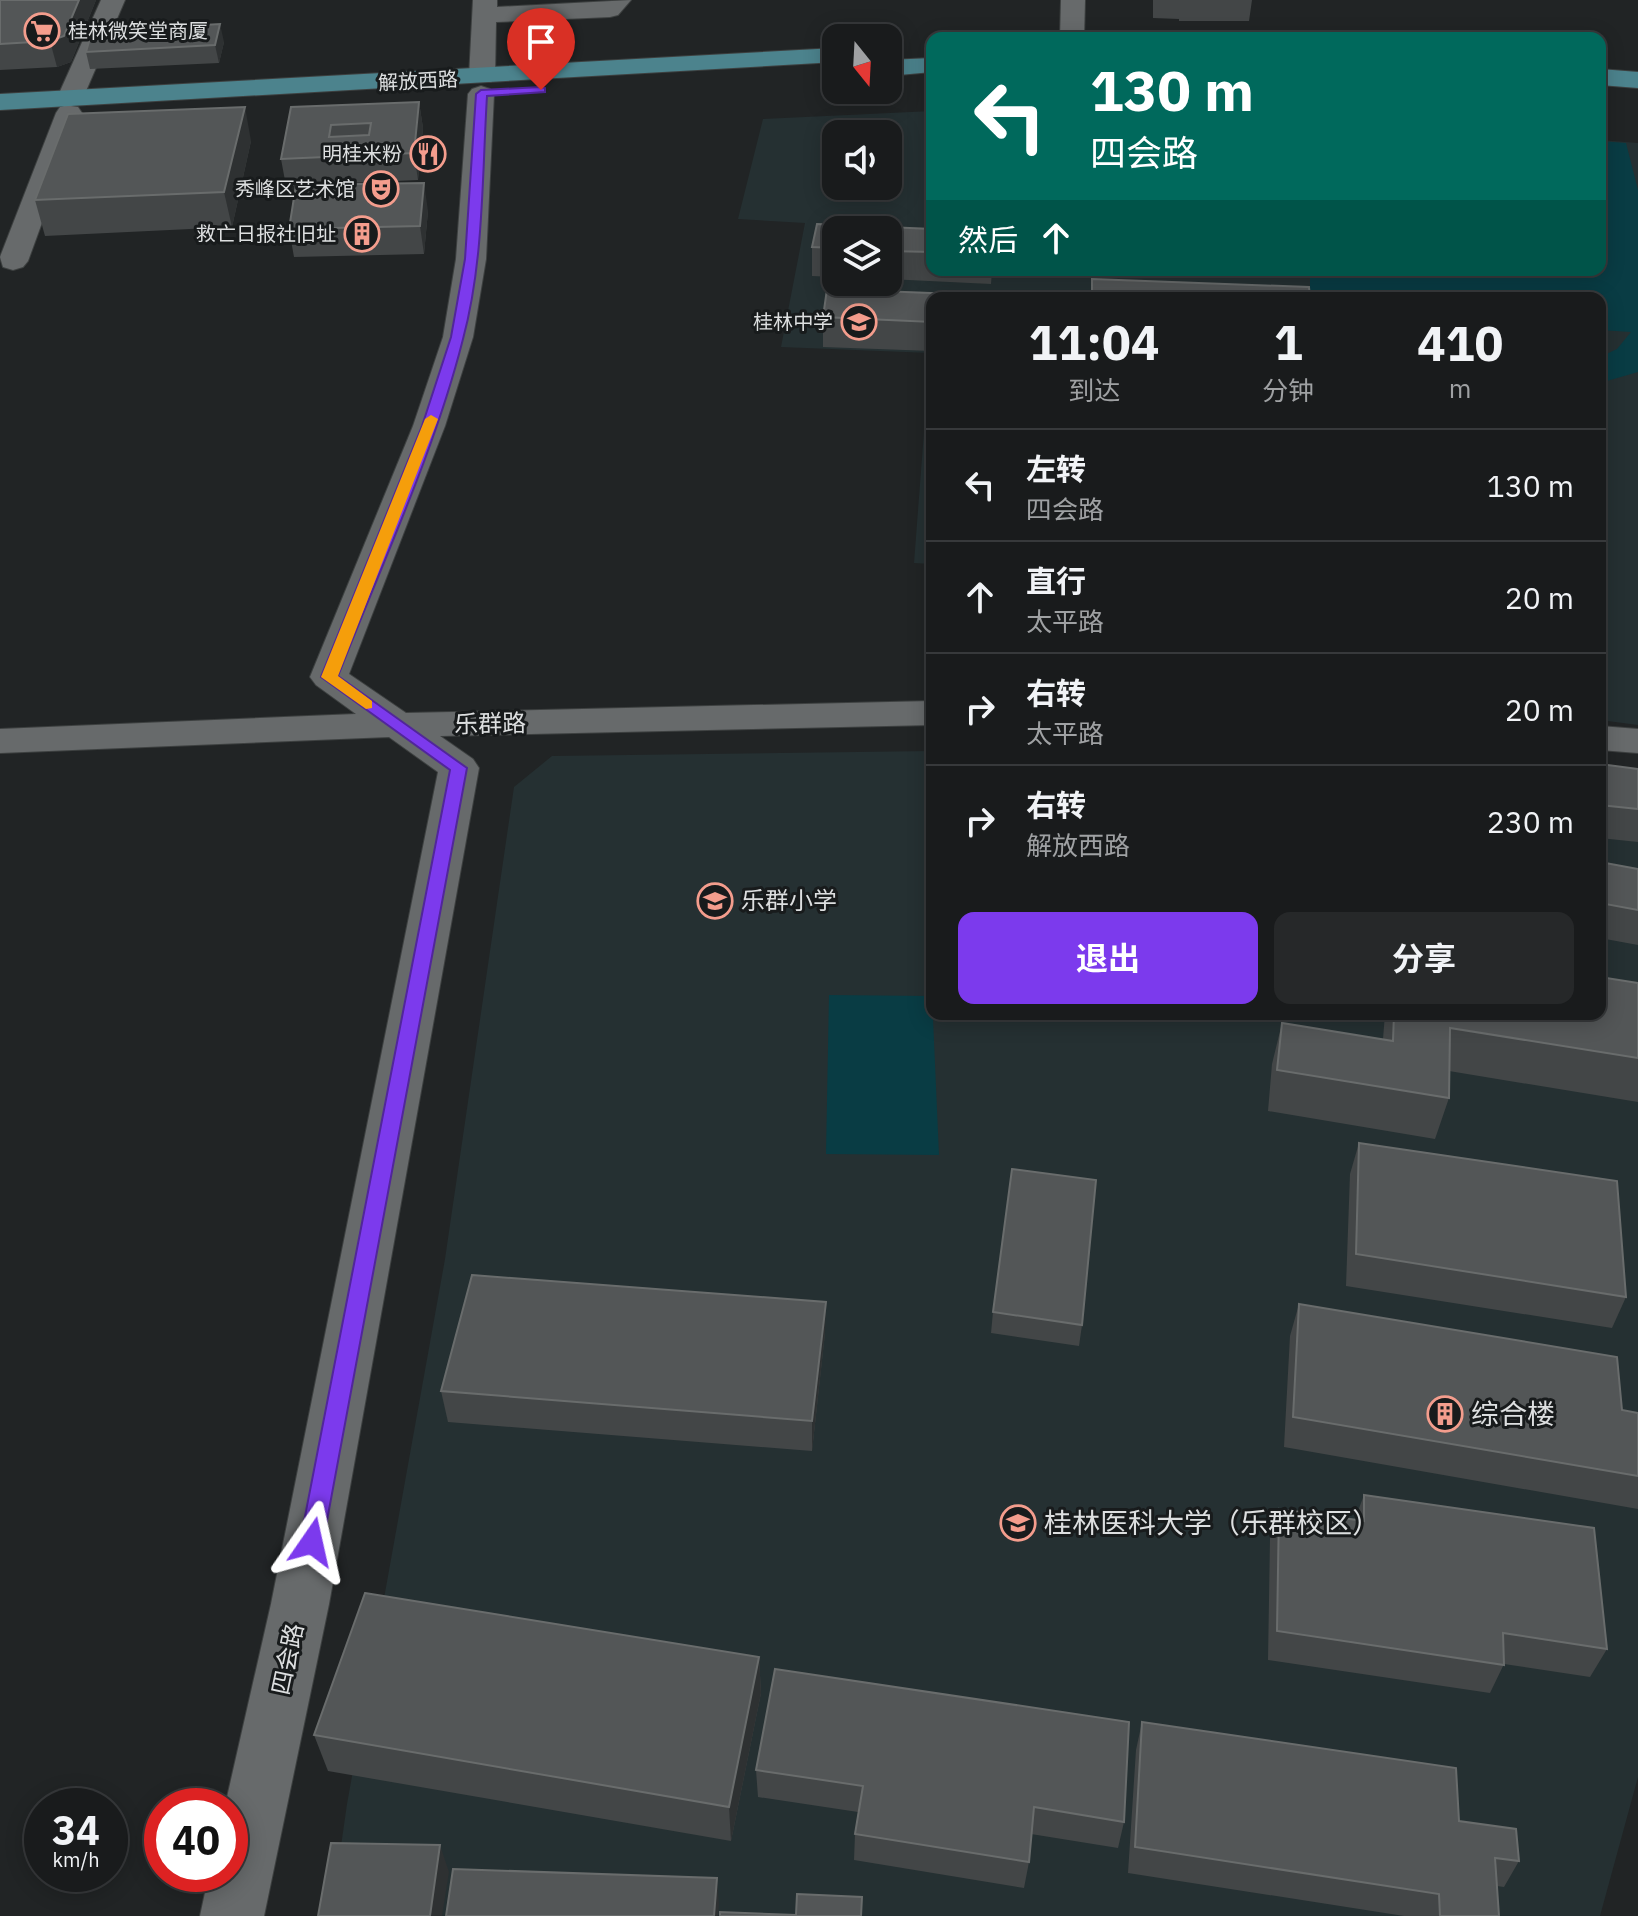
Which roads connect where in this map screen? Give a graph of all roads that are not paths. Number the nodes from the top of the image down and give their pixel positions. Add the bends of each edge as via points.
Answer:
1 (113, 0) edge
2 (619, 0) edge
3 (1073, 0) edge
4 (484, 7) edge
5 (1072, 32) edge
6 (926, 49) edge
7 (902, 51) edge
8 (822, 56) edge
9 (1606, 61) edge
10 (1638, 64) edge
11 (926, 65) edge
12 (902, 67) edge
13 (822, 72) edge
14 (1606, 77) edge
15 (1638, 80) edge
16 (482, 85) junction
17 (0, 102) edge
18 (69, 106) junction
19 (0, 117) edge
20 (13, 261) dead end
21 (926, 713) edge
22 (395, 725) junction
23 (1606, 738) edge
24 (0, 741) edge
25 (1638, 741) edge
26 (232, 1916) edge

1 - 18 street
2 - 4 street via 610,10
3 - 5 street
4 - 16 street
6 - 7 main road
8 - 16 main road, 解放西路
9 - 10 main road
11 - 12 main road
13 - 16 main road, 解放西路
14 - 15 main road
16 - 18 main road, 解放西路
16 - 22 street via 471,259 458,337 429,426 329,677
17 - 18 main road, 解放西路
18 - 19 main road, 解放西路
18 - 20 street
21 - 22 street, 乐群路
22 - 24 street, 乐群路
22 - 26 street, 四会路 via 459,768 300,1604
23 - 25 street

